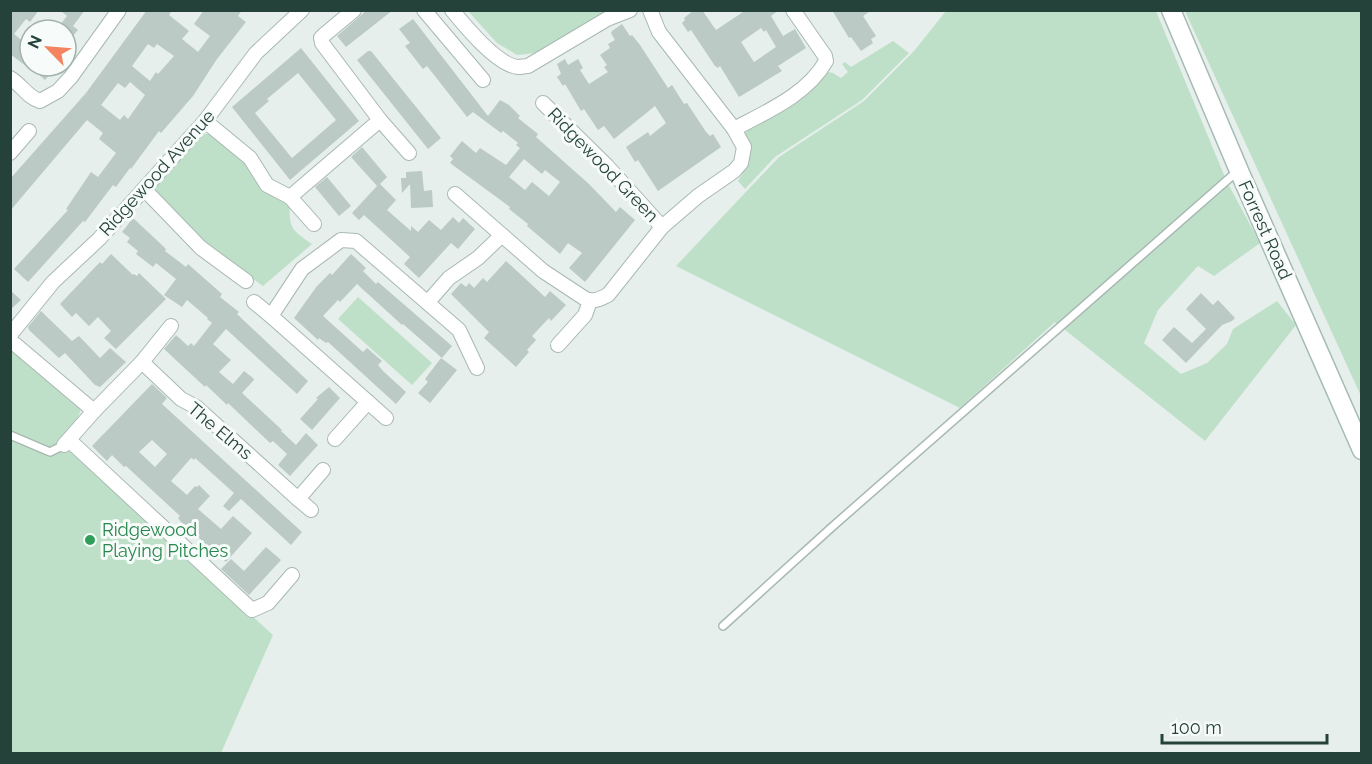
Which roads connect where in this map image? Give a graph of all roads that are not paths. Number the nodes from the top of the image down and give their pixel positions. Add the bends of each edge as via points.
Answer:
1 (119, 10) edge
2 (302, 10) edge
3 (354, 10) edge
4 (424, 10) edge
5 (452, 10) edge
6 (630, 10) edge
7 (650, 10) edge
8 (794, 10) edge
9 (1171, 10) edge
10 (10, 78) edge
11 (483, 80) dead end
12 (543, 104) dead end
13 (380, 120) junction
14 (205, 122) junction
15 (734, 129) junction
16 (29, 131) dead end
17 (13, 146) edge
18 (409, 153) dead end
19 (1240, 173) junction
20 (144, 189) junction
21 (455, 194) dead end
22 (290, 197) junction
23 (314, 224) dead end
24 (662, 227) junction
25 (502, 235) junction
26 (246, 281) dead end
27 (590, 301) junction
28 (254, 302) dead end
29 (428, 302) junction
30 (271, 316) junction
31 (171, 326) dead end
32 (10, 335) edge
33 (10, 340) edge
34 (558, 345) dead end
35 (142, 362) junction
36 (477, 368) dead end
37 (368, 402) junction
38 (94, 411) junction
39 (386, 418) dead end
40 (10, 435) edge
41 (334, 439) dead end
42 (67, 443) junction
43 (1362, 450) edge
44 (323, 470) dead end
45 (298, 499) junction
46 (311, 510) dead end
47 (292, 574) dead end
48 (723, 626) dead end

1 - 10 street via 58,91 40,101 32,99
2 - 14 street, Ridgewood Avenue via 256,53
3 - 13 street via 324,35 321,43
4 - 11 street
5 - 6 street via 477,39 518,67 528,66
7 - 15 street, Ridgewood Green via 659,32
8 - 15 street via 826,61 806,85 776,107
9 - 19 street, Forrest Road
12 - 24 street, Ridgewood Green
13 - 18 street
13 - 22 street
14 - 20 street, Ridgewood Avenue
14 - 22 street via 250,158 267,186
15 - 24 street, Ridgewood Green via 744,147 741,163
16 - 17 street
19 - 43 street, Forrest Road
19 - 48 lane via 1233,175
20 - 26 street via 201,248
20 - 32 street, Ridgewood Avenue via 53,282
21 - 25 street
22 - 23 street
24 - 27 street, Ridgewood Green via 608,295
25 - 27 street via 543,271
25 - 29 street via 449,278
27 - 34 street via 585,315
28 - 30 street
29 - 30 street via 356,241 341,240 302,269
29 - 36 street via 459,330
30 - 37 street
31 - 35 street
33 - 38 street
35 - 38 street
35 - 45 street, The Elms
37 - 39 street
37 - 41 street
38 - 42 street
40 - 42 lane via 50,452
42 - 47 street via 252,610 268,603
44 - 45 street
45 - 46 street, The Elms

